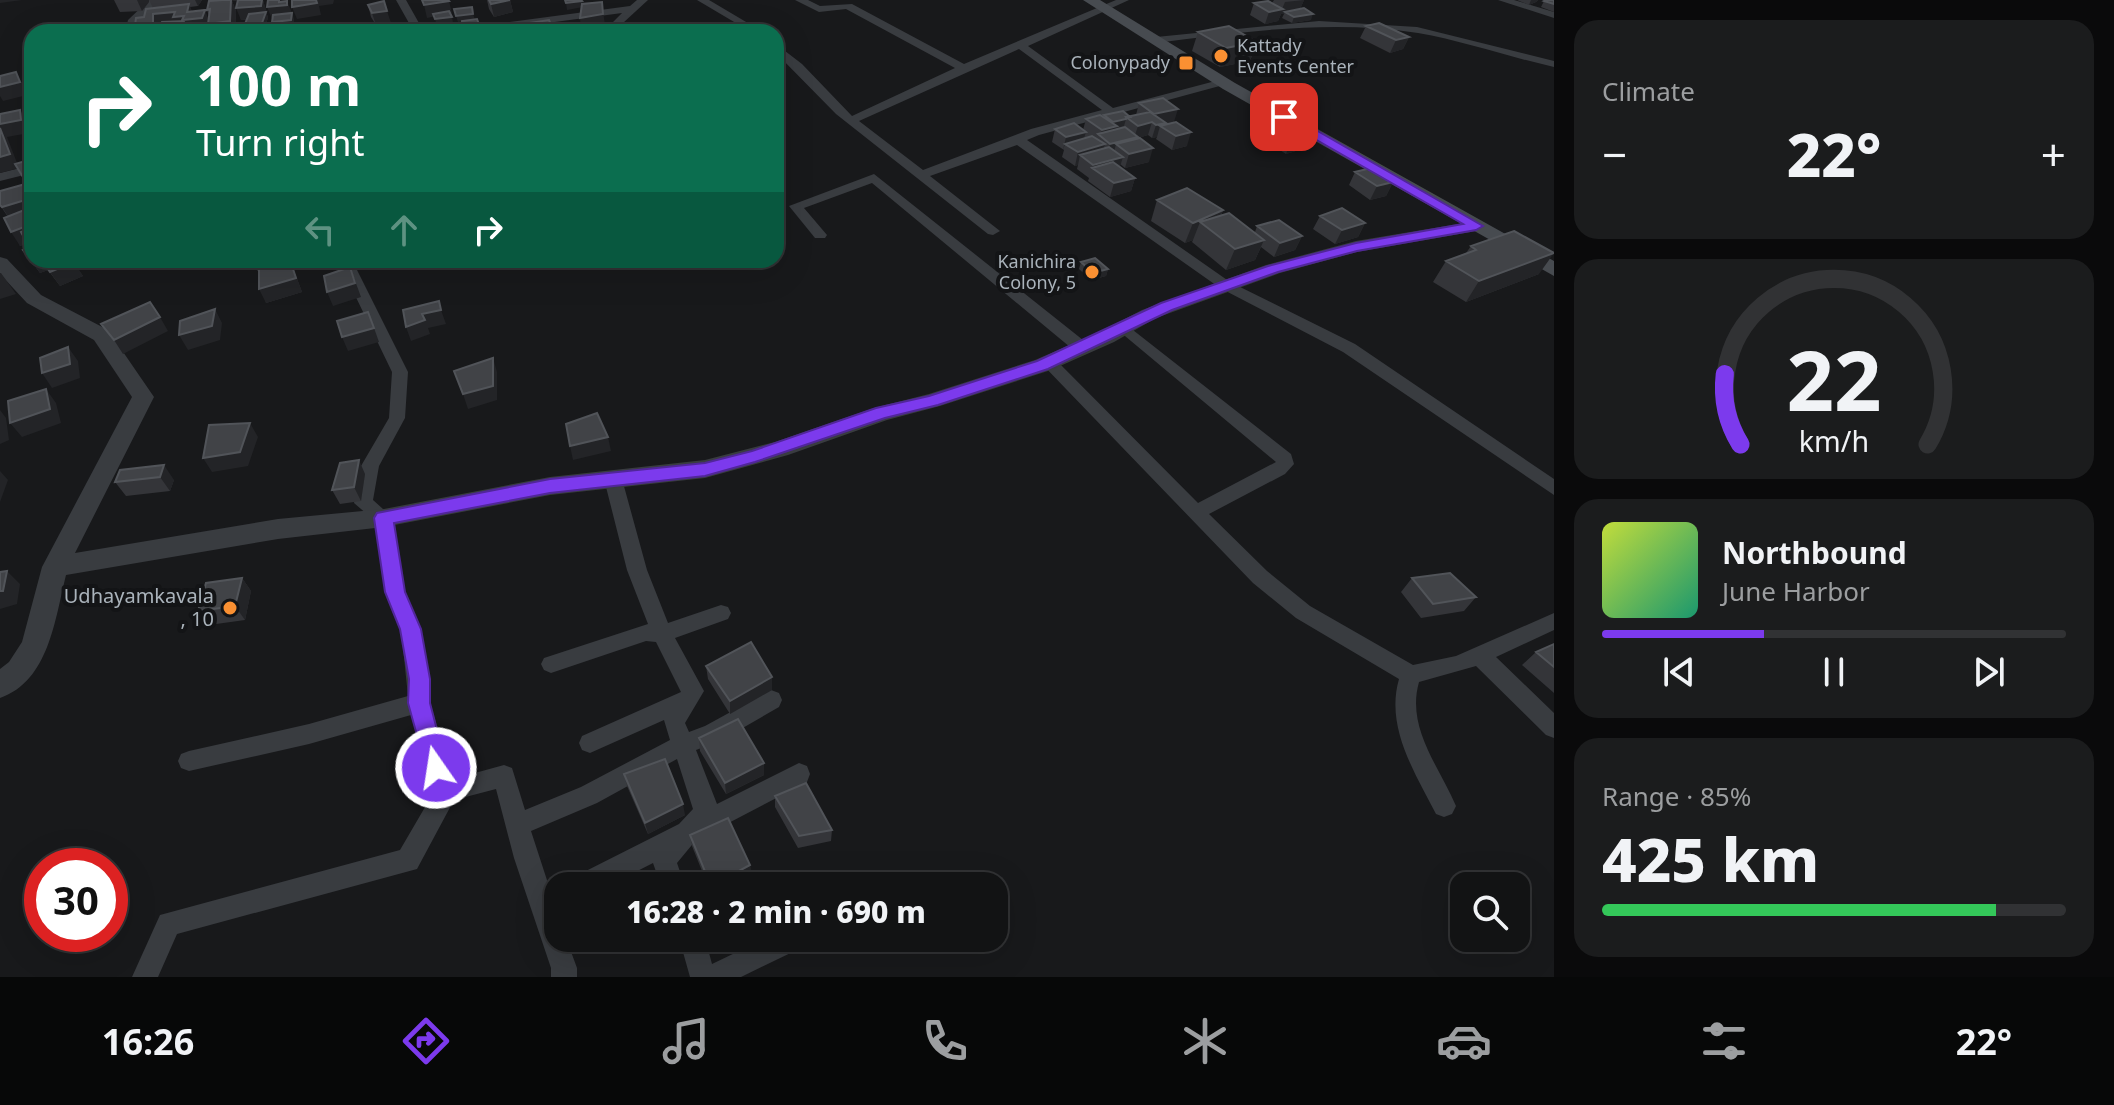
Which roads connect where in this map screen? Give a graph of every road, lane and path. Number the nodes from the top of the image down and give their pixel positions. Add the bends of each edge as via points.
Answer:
1 (155, 0) edge
2 (401, 0) edge
3 (643, 0) edge
4 (702, 0) edge
5 (800, 0) edge
6 (1124, 0) edge
7 (1503, 0) edge
8 (1537, 0) edge
9 (1097, 4) edge
10 (1554, 5) edge
11 (631, 9) junction
12 (158, 14) edge
13 (142, 15) junction
14 (1554, 15) edge
15 (132, 24) edge
16 (414, 24) edge
17 (518, 24) edge
18 (618, 24) edge
19 (744, 24) edge
20 (1156, 40) junction
21 (1020, 45) junction
22 (784, 55) edge
23 (1554, 64) edge
24 (963, 68) junction
25 (1223, 82) junction
26 (1112, 112) junction
27 (851, 120) junction
28 (1018, 140) junction
29 (24, 171) edge
30 (921, 175) junction
31 (0, 177) edge
32 (1476, 226) junction
33 (993, 231) dead end
34 (820, 235) dead end
35 (0, 263) edge
36 (349, 268) edge
37 (1554, 270) edge
38 (1225, 285) junction
39 (1124, 328) junction
40 (1082, 348) junction
41 (1048, 362) junction
42 (613, 479) junction
43 (1554, 488) edge
44 (1197, 512) junction
45 (384, 518) junction
46 (55, 567) junction
47 (721, 613) dead end
48 (1554, 621) edge
49 (662, 634) junction
50 (1477, 655) junction
51 (551, 664) dead end
52 (1411, 675) junction
53 (0, 686) edge
54 (688, 699) junction
55 (771, 700) dead end
56 (419, 703) junction
57 (1554, 728) edge
58 (590, 743) dead end
59 (683, 744) junction
60 (189, 761) dead end
61 (799, 774) dead end
62 (447, 791) junction
63 (1444, 806) dead end
64 (517, 825) junction
65 (695, 827) junction
66 (610, 872) edge
67 (668, 872) edge
68 (544, 889) edge
69 (561, 952) edge
70 (696, 952) edge
71 (765, 952) edge
72 (145, 977) edge
73 (564, 977) edge
74 (703, 977) edge
75 (713, 977) edge

1 - 13 street
2 - 16 street
3 - 11 street
4 - 19 street
5 - 24 street via 819,9 848,6
6 - 9 street
7 - 14 street
8 - 10 street
9 - 20 main road
9 - 21 street
11 - 17 street
11 - 18 street
12 - 13 street
13 - 15 street
20 - 23 street via 1282,25 1343,24 1418,30
20 - 25 main road
21 - 24 street
21 - 26 street
22 - 27 street
24 - 27 street
25 - 26 street
25 - 32 main road
26 - 28 street
27 - 30 street
28 - 30 street
28 - 38 street
29 - 31 street
30 - 33 street
32 - 37 main road
32 - 38 street via 1356,247
34 - 40 street via 796,206 874,178
35 - 46 street via 34,299 101,335 143,397
36 - 45 street via 400,372 397,418 370,466 363,503
38 - 39 street
38 - 43 street via 1349,348
39 - 40 street
39 - 44 street via 1285,458 1279,469
40 - 41 street
41 - 42 street via 780,449 705,469
41 - 44 street
42 - 45 street
42 - 49 street via 623,525
44 - 52 street via 1260,577 1303,612
45 - 46 street via 278,529
45 - 56 street via 395,592 411,629
46 - 53 street via 35,645 19,671
47 - 49 street
48 - 50 street
49 - 51 street via 646,632
49 - 54 street via 693,691
50 - 52 street
50 - 57 street
52 - 63 street via 1404,710
54 - 58 street
54 - 59 street via 674,722
55 - 59 street via 712,734
56 - 60 street
56 - 62 street
59 - 64 street via 589,795
59 - 65 street via 707,810
61 - 65 street
62 - 64 street via 504,776
62 - 72 street via 408,860 169,924
64 - 68 street
65 - 66 street
65 - 67 street via 673,846 664,861
69 - 73 street
70 - 74 street
71 - 75 street

